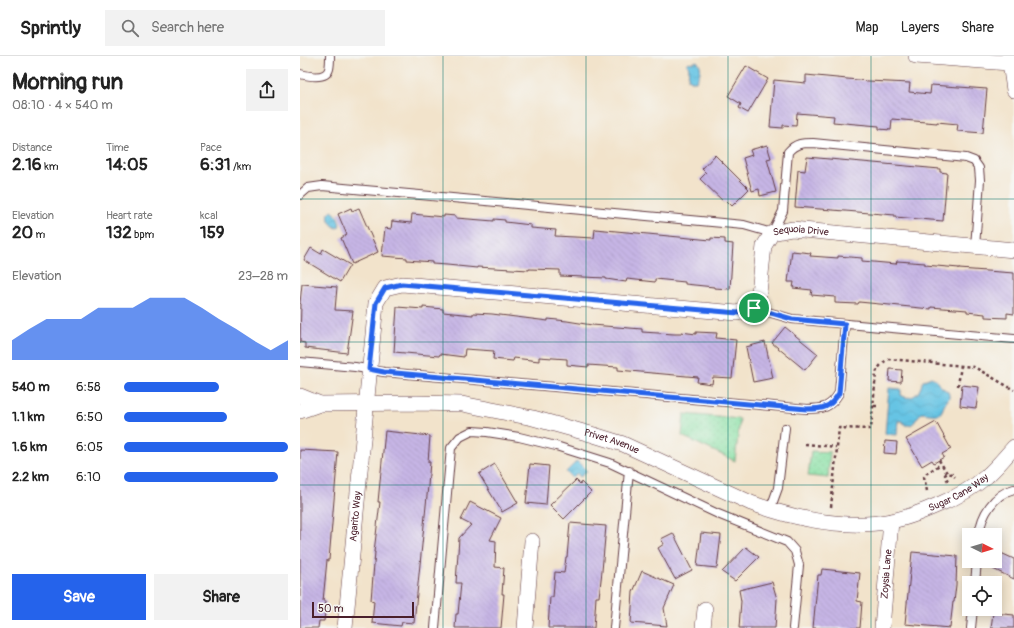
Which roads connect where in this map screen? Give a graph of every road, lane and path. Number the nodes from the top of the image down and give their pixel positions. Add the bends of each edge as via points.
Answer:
1 (330, 56) edge
2 (916, 56) edge
3 (1009, 60) edge
4 (300, 74) edge
5 (1014, 90) edge
6 (300, 195) edge
7 (772, 233) junction
8 (975, 247) junction
9 (1014, 250) edge
10 (754, 308) junction
11 (845, 324) junction
12 (1014, 339) edge
13 (300, 362) edge
14 (961, 365) junction
15 (369, 369) junction
16 (958, 386) dead end
17 (1014, 390) edge
18 (300, 396) edge
19 (320, 404) junction
20 (366, 404) junction
21 (874, 406) junction
22 (879, 406) dead end
23 (300, 411) edge
24 (785, 428) dead end
25 (805, 444) dead end
26 (836, 447) junction
27 (1014, 447) edge
28 (939, 460) dead end
29 (941, 464) junction
30 (629, 471) junction
31 (947, 473) junction
32 (954, 476) dead end
33 (948, 481) dead end
34 (1014, 489) edge
35 (927, 491) dead end
36 (831, 507) dead end
37 (770, 510) junction
38 (891, 521) junction
39 (980, 528) edge
40 (532, 541) dead end
41 (705, 608) dead end
42 (972, 616) edge
43 (346, 628) edge
44 (435, 628) edge
45 (525, 628) edge
46 (614, 628) edge
47 (703, 628) edge
48 (793, 628) edge
49 (882, 628) edge
50 (971, 628) edge

1 - 4 lane via 329,70 326,74
2 - 3 street
3 - 5 street
6 - 7 lane via 308,188 322,186 744,225
7 - 8 street, Sequoia Drive via 792,229
7 - 8 lane via 783,211 788,152 794,145 802,142 966,158 974,161 979,168 980,180
7 - 10 street, Sequoia Drive via 764,246 759,293
8 - 9 street, Sequoia Drive
10 - 11 lane via 792,319
10 - 15 street via 738,313 402,284 385,288 376,303
11 - 12 lane
11 - 15 lane via 839,393 826,407 818,409
13 - 15 lane
14 - 16 path
14 - 17 path via 974,367
14 - 21 path via 886,360 876,373
15 - 20 street
18 - 19 street, Privet Avenue
19 - 20 street, Privet Avenue
19 - 23 street, Privet Avenue
20 - 37 street, Privet Avenue via 462,404 567,427 622,444
20 - 43 street, Agarito Way
21 - 22 path
21 - 26 path via 871,429 839,428
24 - 37 lane via 778,488
25 - 26 path
26 - 36 path
27 - 38 street, Sugar Cane Way via 986,476 969,489 925,511
28 - 29 path
29 - 31 path
29 - 35 path via 924,477
30 - 44 lane via 556,446 519,437 487,432 472,432 460,437 452,448
30 - 46 lane
30 - 48 lane via 718,514 787,542 795,551 799,565
31 - 32 path
31 - 33 path via 945,475
34 - 39 lane via 1005,491 989,507
37 - 38 street, Privet Avenue via 827,522 868,524
38 - 49 street, Zoysia Lane
40 - 45 street
41 - 47 street
42 - 50 lane

